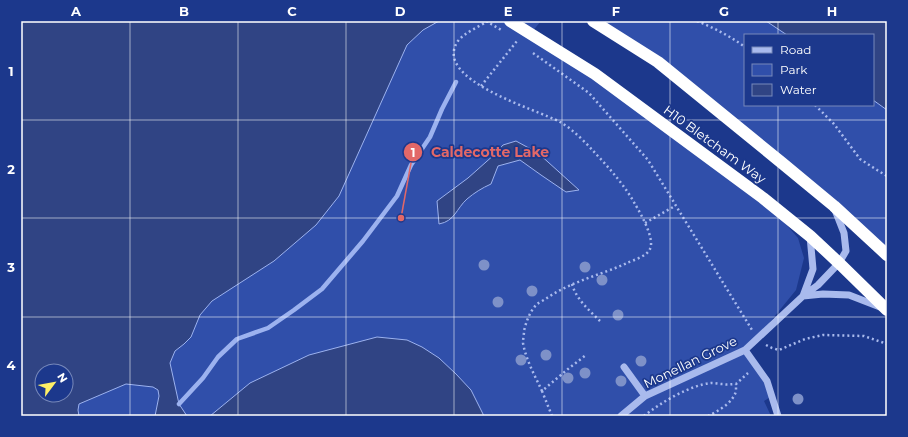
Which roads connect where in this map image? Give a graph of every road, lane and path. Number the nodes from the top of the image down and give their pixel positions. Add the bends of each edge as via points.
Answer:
1 (487, 21) edge
2 (593, 21) edge
3 (697, 21) edge
4 (508, 25) edge
5 (508, 35) dead end
6 (512, 38) dead end
7 (517, 41) junction
8 (523, 45) dead end
9 (744, 46) edge
10 (529, 50) dead end
11 (481, 86) junction
12 (816, 106) edge
13 (887, 176) edge
14 (675, 206) junction
15 (834, 206) junction
16 (645, 223) junction
17 (810, 236) junction
18 (887, 255) edge
19 (839, 263) junction
20 (572, 284) junction
21 (803, 296) junction
22 (886, 309) edge
23 (600, 321) dead end
24 (757, 338) junction
25 (766, 344) junction
26 (887, 344) edge
27 (745, 350) junction
28 (586, 355) dead end
29 (755, 365) junction
30 (624, 367) dead end
31 (736, 384) junction
32 (542, 391) junction
33 (645, 396) junction
34 (552, 416) edge
35 (621, 416) edge
36 (644, 416) edge
37 (708, 416) edge
38 (778, 416) edge

1 - 4 path, bridge
1 - 11 path via 458,40 454,54 461,70
2 - 15 highway, H10 Bletcham Way via 658,62
3 - 9 path
4 - 5 path
4 - 17 highway, H10 Bletcham Way via 595,74 763,198
6 - 7 path
7 - 8 path
7 - 11 path
10 - 14 path via 589,93 648,160
11 - 16 path via 561,123 583,140 615,174
12 - 13 path via 834,124 860,159
14 - 16 path
14 - 24 path
15 - 18 highway, H10 Bletcham Way
15 - 19 street, Monellan Grove via 844,233 846,251
16 - 20 path via 652,241 650,250 643,256
17 - 19 highway, H10 Bletcham Way
17 - 21 street, Monellan Grove via 813,269
19 - 21 street, Monellan Grove via 818,285
19 - 22 highway, H10 Bletcham Way
20 - 23 path via 577,297
20 - 32 path via 537,305 529,316 525,328 523,342 527,359
21 - 22 street via 849,295
21 - 24 street, Monellan Grove
24 - 25 path
24 - 27 street, Monellan Grove
25 - 26 path via 779,350 805,339 823,335 864,336
25 - 29 path
27 - 29 street
27 - 33 street, Monellan Grove
28 - 32 path
29 - 31 path
29 - 38 street via 767,381
30 - 33 street
31 - 36 path via 701,384 664,402
31 - 37 path via 732,399
32 - 34 path
33 - 35 street, Monellan Grove

